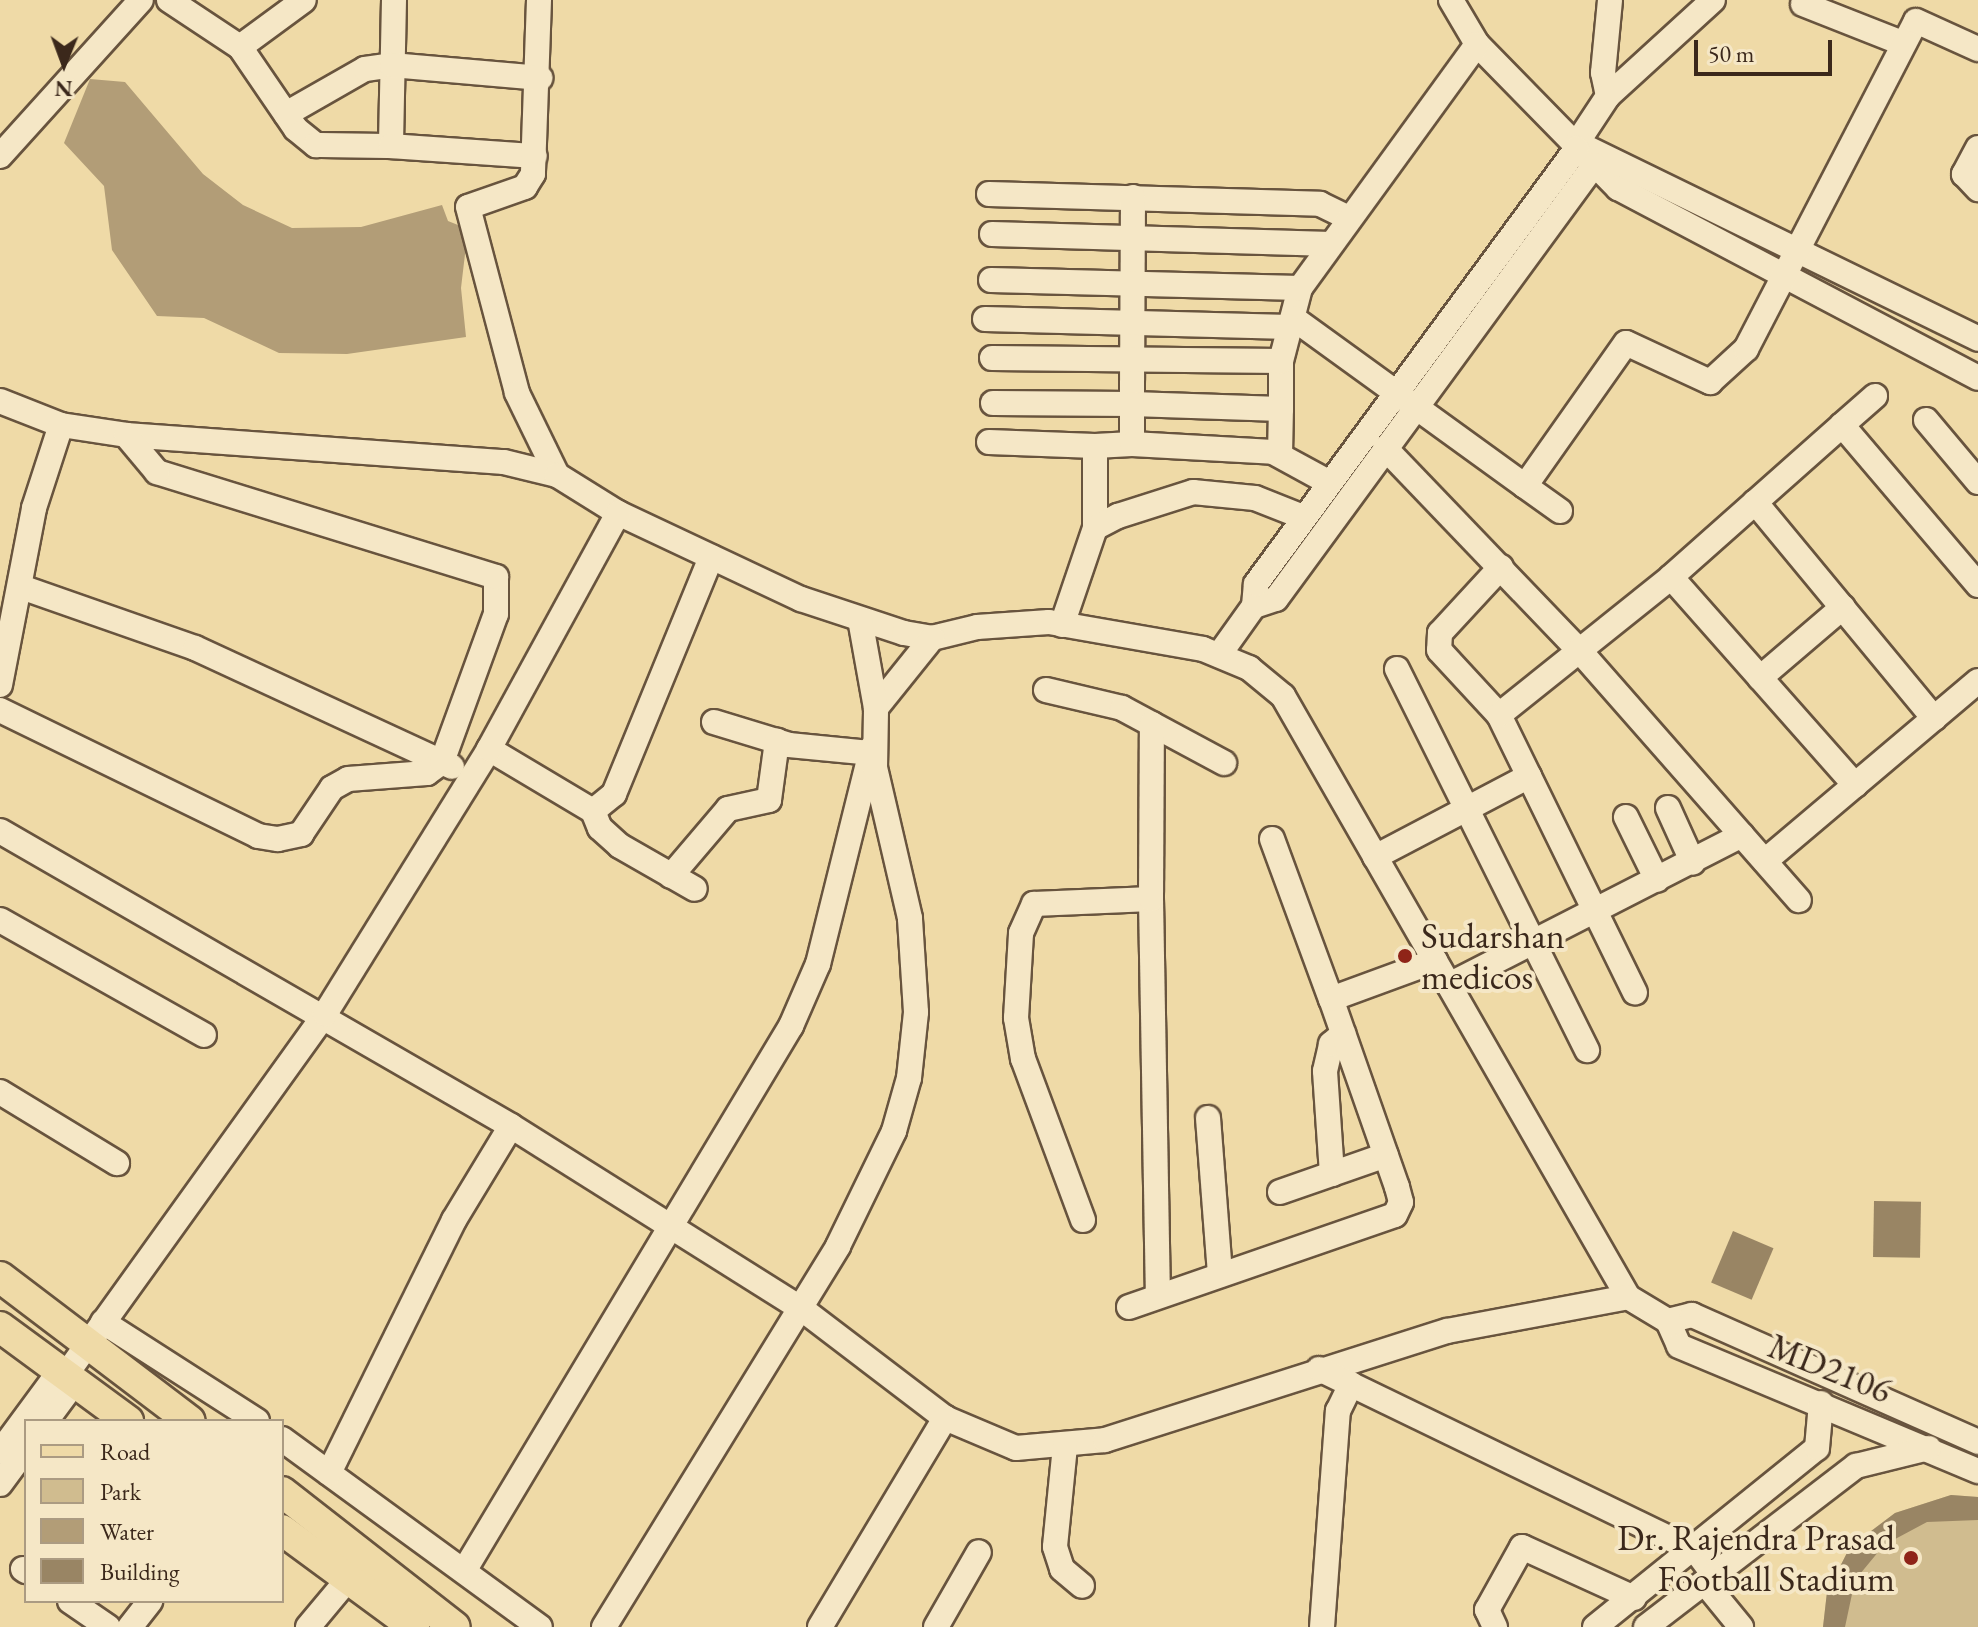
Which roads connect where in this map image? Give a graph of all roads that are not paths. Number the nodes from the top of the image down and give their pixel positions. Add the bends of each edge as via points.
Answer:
1 (141, 0) edge
2 (169, 0) edge
3 (304, 0) edge
4 (394, 0) edge
5 (539, 0) edge
6 (1451, 0) edge
7 (1610, 0) edge
8 (1713, 0) edge
9 (1803, 4) dead end
10 (1902, 43) junction
11 (1477, 44) junction
12 (240, 47) junction
13 (1978, 49) edge
14 (392, 65) junction
15 (540, 78) junction
16 (1608, 96) junction
17 (286, 114) junction
18 (391, 146) junction
19 (1978, 148) edge
20 (1579, 149) junction
21 (0, 156) edge
22 (535, 156) junction
23 (1978, 189) edge
24 (989, 194) dead end
25 (1133, 197) junction
26 (1349, 218) junction
27 (992, 234) dead end
28 (1134, 240) junction
29 (1331, 244) junction
30 (1799, 250) junction
31 (1786, 277) junction
32 (991, 280) dead end
33 (1135, 285) junction
34 (1300, 288) junction
35 (985, 319) dead end
36 (1134, 322) junction
37 (1291, 322) junction
38 (1978, 339) edge
39 (992, 358) dead end
40 (1133, 359) junction
41 (1281, 361) junction
42 (1978, 378) edge
43 (1391, 395) junction
44 (1875, 396) dead end
45 (0, 401) edge
46 (993, 403) dead end
47 (1132, 404) junction
48 (1281, 409) junction
49 (1413, 410) junction
50 (1926, 420) dead end
51 (61, 425) junction
52 (1842, 425) junction
53 (126, 435) junction
54 (989, 442) dead end
55 (1132, 444) junction
56 (1095, 446) junction
57 (1385, 448) junction
58 (1280, 455) junction
59 (557, 475) junction
60 (1328, 482) junction
61 (1978, 482) edge
62 (1525, 486) junction
63 (1755, 502) junction
64 (1560, 511) dead end
65 (618, 513) junction
66 (1303, 517) junction
67 (1095, 528) junction
68 (711, 557) junction
69 (1501, 567) junction
70 (1671, 577) junction
71 (1978, 585) edge
72 (21, 587) junction
73 (1254, 606) junction
74 (1843, 607) junction
75 (860, 619) junction
76 (1062, 625) junction
77 (932, 638) junction
78 (1579, 650) junction
79 (1219, 655) junction
80 (1397, 669) dead end
81 (1760, 678) junction
82 (1978, 681) edge
83 (0, 683) edge
84 (1046, 690) dead end
85 (876, 708) junction
86 (0, 710) edge
87 (1499, 715) junction
88 (1934, 718) junction
89 (714, 722) dead end
90 (1152, 724) junction
91 (777, 741) junction
92 (872, 747) junction
93 (489, 749) junction
94 (442, 762) junction
95 (1224, 763) dead end
96 (473, 776) junction
97 (1529, 776) junction
98 (1855, 785) junction
99 (1668, 808) dead end
100 (1465, 809) junction
101 (593, 811) junction
102 (1626, 817) dead end
103 (0, 831) edge
104 (1742, 835) junction
105 (1272, 839) dead end
106 (1375, 857) junction
107 (1765, 861) junction
108 (1693, 863) junction
109 (671, 876) junction
110 (1657, 880) junction
111 (695, 889) dead end
112 (1151, 899) junction
113 (1799, 900) dead end
114 (1594, 912) junction
115 (0, 920) edge
116 (1530, 944) junction
117 (1435, 961) junction
118 (1449, 985) junction
119 (1635, 992) dead end
120 (1331, 999) junction
121 (325, 1014) junction
122 (1343, 1034) junction
123 (204, 1035) dead end
124 (1587, 1050) dead end
125 (0, 1092) edge
126 (1208, 1118) dead end
127 (511, 1126) junction
128 (1386, 1155) junction
129 (117, 1163) dead end
130 (1332, 1174) junction
131 (1280, 1192) dead end
132 (1083, 1220) dead end
133 (669, 1224) junction
134 (1220, 1275) junction
135 (0, 1277) edge
136 (1158, 1295) junction
137 (1628, 1297) junction
138 (1129, 1307) dead end
139 (802, 1309) junction
140 (1668, 1321) junction
141 (0, 1327) edge
142 (96, 1332) junction
143 (1319, 1369) junction
144 (66, 1377) junction
145 (1351, 1384) junction
146 (1821, 1403) junction
147 (945, 1418) junction
148 (29, 1419) edge
149 (47, 1419) edge
150 (125, 1419) edge
151 (188, 1419) edge
152 (253, 1419) edge
153 (24, 1425) edge
154 (284, 1440) edge
155 (1978, 1442) edge
156 (1065, 1446) junction
157 (1929, 1448) junction
158 (0, 1452) edge
159 (24, 1452) edge
160 (1978, 1471) edge
161 (329, 1473) junction
162 (0, 1484) edge
163 (284, 1494) edge
164 (284, 1531) edge
165 (1696, 1551) junction
166 (979, 1552) dead end
167 (464, 1571) junction
168 (1664, 1576) junction
169 (349, 1578) junction
170 (1710, 1580) junction
171 (1082, 1586) dead end
172 (1634, 1598) junction
173 (1684, 1599) junction
174 (73, 1603) edge
175 (147, 1603) edge
176 (108, 1627) edge
177 (130, 1627) edge
178 (308, 1627) edge
179 (414, 1627) edge
180 (455, 1627) edge
181 (540, 1627) edge
182 (604, 1627) edge
183 (820, 1627) edge
184 (936, 1627) edge
185 (1322, 1627) edge
186 (1495, 1627) edge
187 (1595, 1627) edge
188 (1646, 1627) edge
189 (1741, 1627) edge

1 - 21 street
2 - 12 street
3 - 12 street
4 - 14 street
5 - 15 street
6 - 11 street
7 - 16 street via 1603,73
8 - 16 street
9 - 10 street
10 - 13 street via 1916,21
10 - 30 street
11 - 20 street
11 - 26 street
12 - 17 street
14 - 15 street
14 - 17 street via 365,69
14 - 18 street
15 - 22 street
16 - 20 street
17 - 18 street via 316,145
18 - 22 street
19 - 23 street via 1964,174
20 - 30 street
20 - 31 street via 1618,188
20 - 43 street
20 - 49 street
22 - 59 street via 525,187 468,207 517,393
24 - 25 street
25 - 26 street via 1320,204
25 - 28 street
26 - 29 street
27 - 28 street
28 - 29 street
28 - 33 street
29 - 34 street
30 - 31 street
30 - 38 street
31 - 42 street
31 - 62 street via 1746,349 1713,381 1626,343
32 - 33 street
33 - 34 street
33 - 36 street
34 - 37 street
35 - 36 street
36 - 37 street
36 - 40 street
37 - 41 street
37 - 43 street
39 - 40 street
40 - 41 street
40 - 47 street
41 - 48 street
43 - 49 street
43 - 60 street
44 - 52 street
45 - 51 street
46 - 47 street
47 - 48 street
47 - 55 street
48 - 58 street
49 - 57 street
49 - 62 street
50 - 61 street
51 - 53 street
51 - 72 street via 34,508
52 - 63 street
52 - 71 street
53 - 59 street via 504,462
53 - 94 street via 157,472 496,577 496,614
54 - 56 street
55 - 56 street
55 - 58 street
56 - 67 street
57 - 69 street
57 - 73 street via 1276,599
58 - 60 street
59 - 65 street
60 - 66 street
62 - 64 street
63 - 70 street
63 - 74 street
65 - 68 street
65 - 93 street
66 - 67 street via 1255,498 1193,492
66 - 73 street via 1256,584
67 - 76 street
68 - 75 street via 801,599
68 - 101 street via 614,794
69 - 78 street
69 - 87 street via 1440,633 1439,650
70 - 78 street
70 - 81 street
72 - 83 street
72 - 94 street via 195,648
73 - 79 street
74 - 81 street
74 - 88 street
75 - 77 street
75 - 85 street
76 - 77 street via 977,627
76 - 79 street
77 - 85 street
78 - 87 street
78 - 104 street
79 - 106 street via 1249,668 1283,696
80 - 100 street
81 - 98 street
82 - 88 street
84 - 90 street via 1122,708
85 - 92 street
86 - 94 street via 258,836 278,839 301,834 332,788 348,779 427,773
87 - 97 street
88 - 98 street
89 - 91 street
90 - 95 street
90 - 112 street
91 - 92 street
91 - 109 street via 769,800 728,809
92 - 133 street via 818,964 791,1026
92 - 139 street via 910,918 916,1012 909,1078 894,1131
93 - 96 street
93 - 101 street
94 - 96 street
96 - 121 street
97 - 100 street
97 - 114 street
98 - 107 street
99 - 108 street
100 - 106 street
100 - 116 street
101 - 109 street via 608,837
102 - 110 street
103 - 121 street
104 - 107 street
104 - 108 street
105 - 120 street
106 - 117 street
107 - 113 street
108 - 110 street
109 - 111 street
110 - 114 street
112 - 132 street via 1034,904 1021,933 1016,1018 1023,1059
112 - 136 street
114 - 116 street
114 - 119 street
115 - 123 street
116 - 118 street
116 - 124 street
117 - 118 street
117 - 120 street
118 - 137 street
120 - 122 street
121 - 127 street
121 - 142 street
122 - 128 street
122 - 130 street via 1331,1044 1325,1071
125 - 129 street
126 - 134 street
127 - 133 street
127 - 161 street via 454,1220
128 - 130 street
128 - 134 street via 1401,1202 1395,1215
130 - 131 street
133 - 139 street
133 - 167 street
134 - 136 street
135 - 142 main road
136 - 138 street
137 - 140 street
137 - 143 street via 1447,1331
139 - 147 street
139 - 182 street
140 - 146 street, MD2106 via 1679,1346
140 - 155 street, MD2106 via 1692,1315
141 - 144 main road
142 - 144 street
142 - 151 main road
142 - 152 street
143 - 145 street
143 - 156 street via 1105,1440
144 - 148 street
144 - 149 street
144 - 150 main road
145 - 165 street
145 - 185 street via 1338,1411
146 - 157 street, MD2106
146 - 165 street via 1817,1448
147 - 156 street via 1016,1448
147 - 183 street
153 - 158 street
154 - 161 street
156 - 171 street via 1055,1547 1062,1569
157 - 160 street, MD2106
157 - 170 street via 1856,1466
159 - 162 street
161 - 167 street
163 - 180 main road
164 - 169 main road
165 - 168 street
165 - 170 street
166 - 184 street
167 - 181 street
168 - 172 street
168 - 173 street
169 - 178 street
169 - 179 main road
170 - 173 street
170 - 189 street
172 - 186 street via 1522,1547 1487,1610
172 - 187 street
173 - 188 street
174 - 176 street
175 - 177 street

